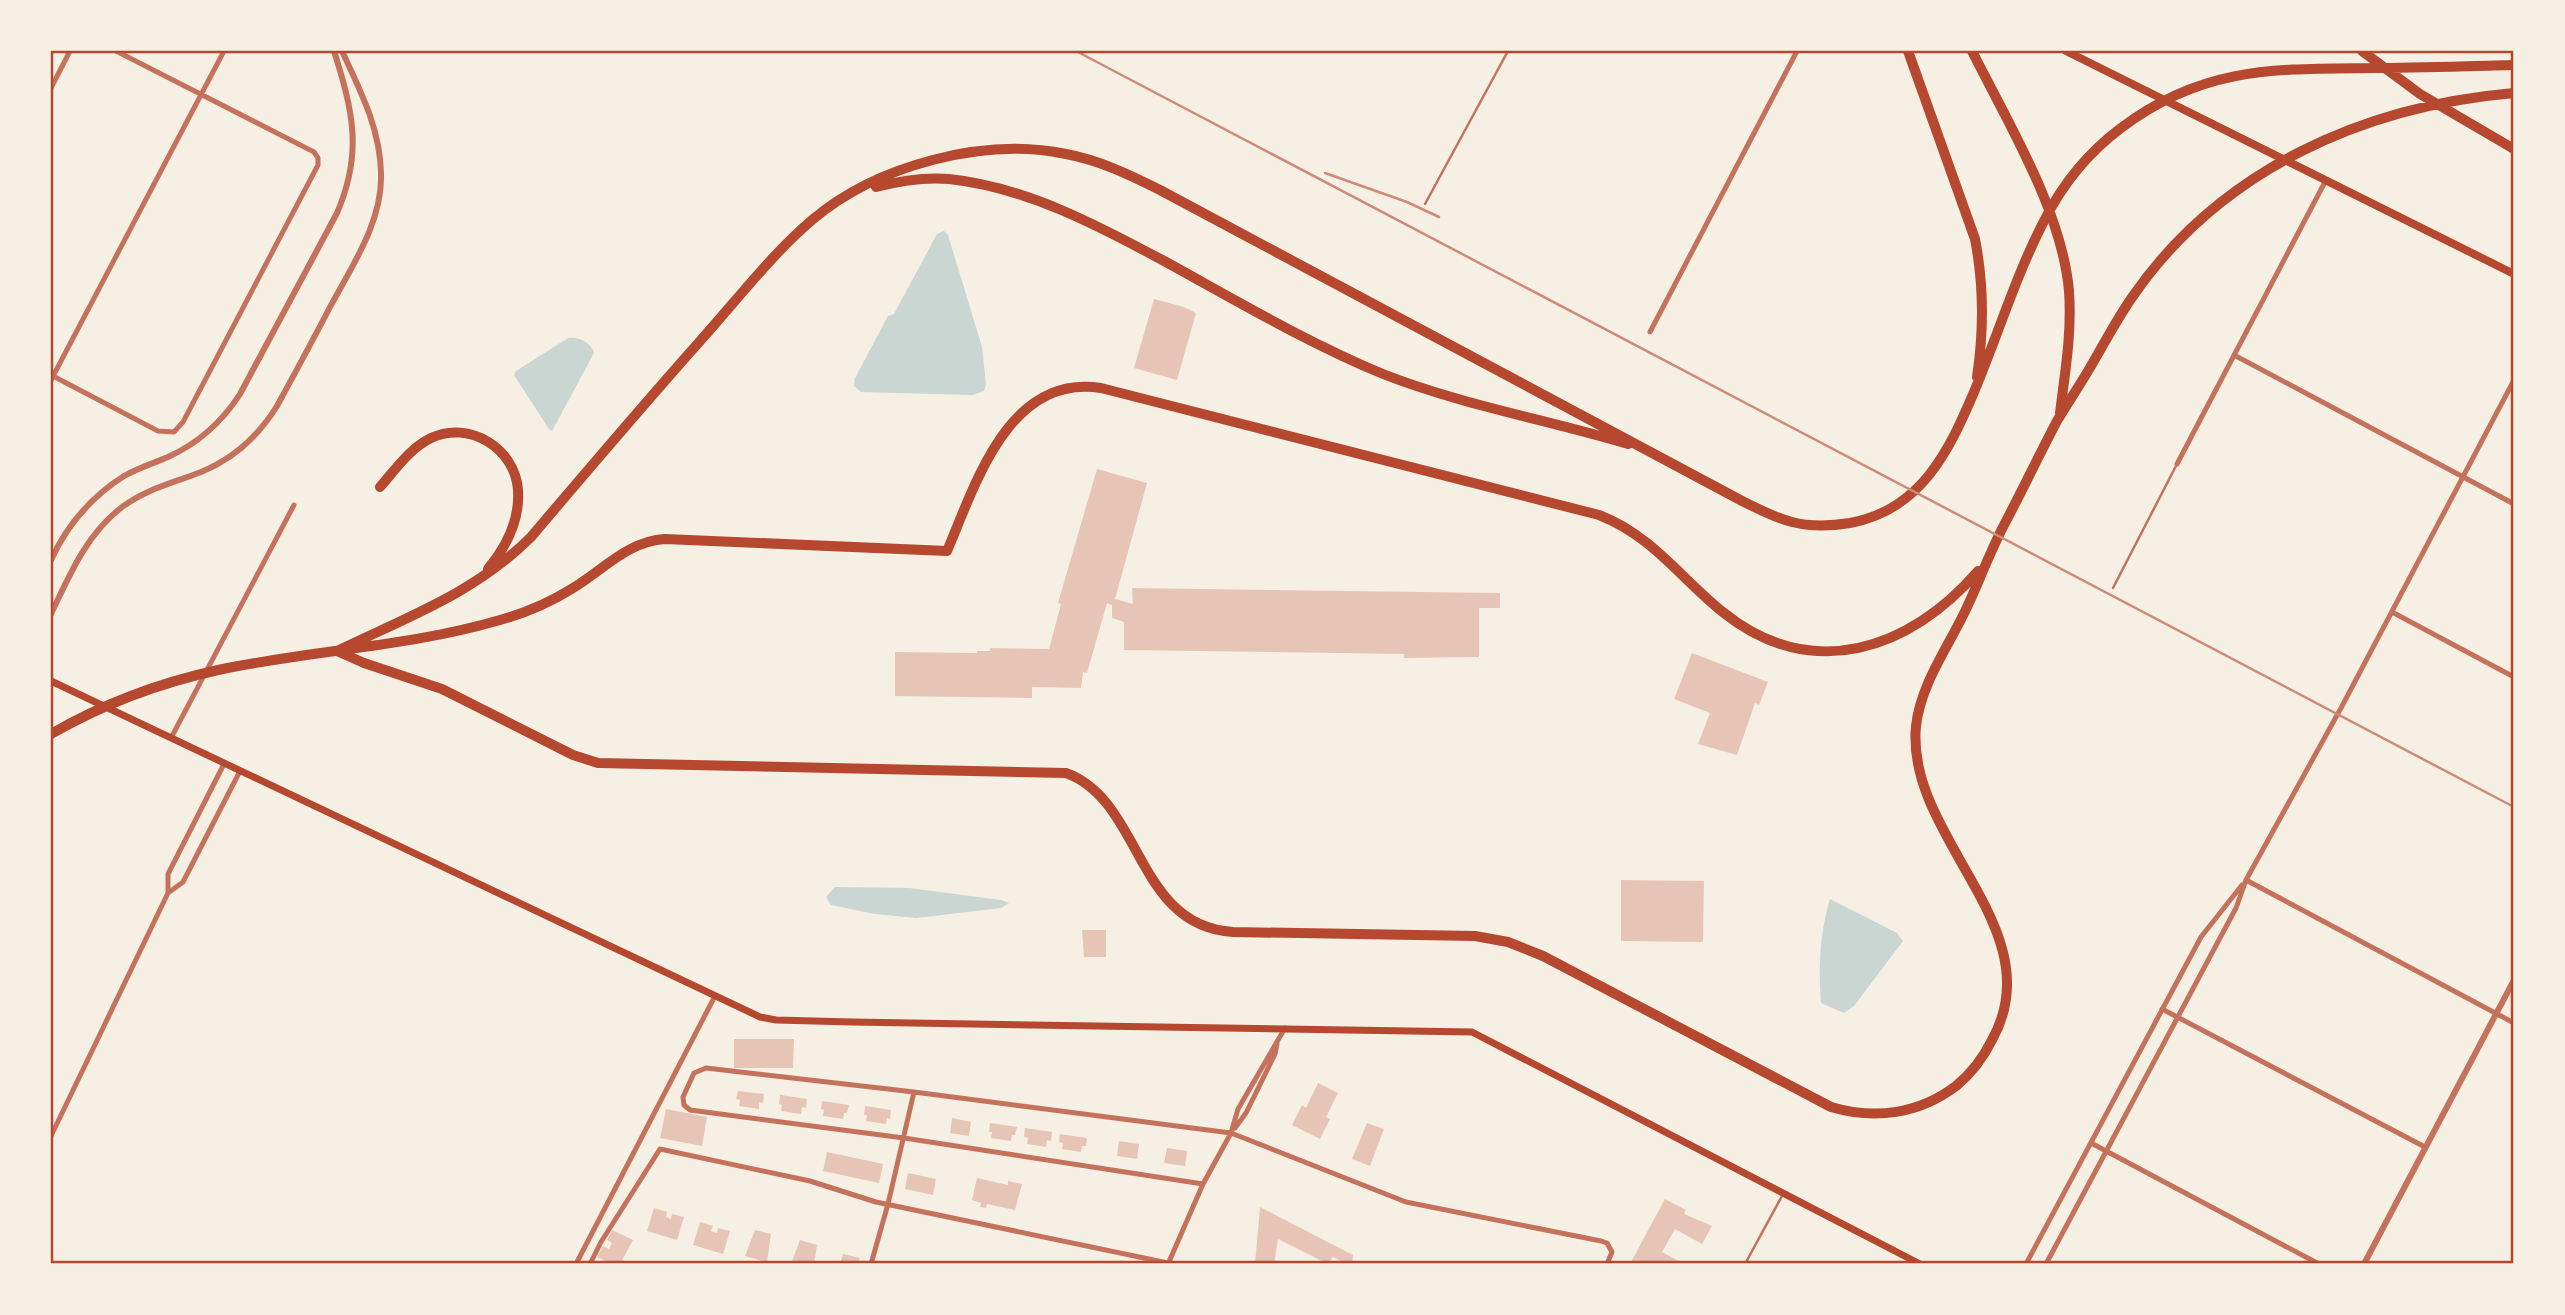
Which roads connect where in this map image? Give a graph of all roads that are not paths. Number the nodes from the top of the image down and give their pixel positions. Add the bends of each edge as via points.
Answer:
1 (70, 51) edge
2 (116, 51) edge
3 (224, 51) edge
4 (334, 51) edge
5 (342, 51) edge
6 (1508, 51) edge
7 (1797, 51) edge
8 (1908, 51) edge
9 (1972, 51) edge
10 (2066, 51) edge
11 (2362, 51) edge
12 (2514, 65) edge
13 (51, 88) edge
14 (2514, 93) edge
15 (201, 96) junction
16 (2514, 149) edge
17 (2326, 180) junction
18 (852, 194) junction
19 (1425, 204) dead end
20 (2514, 274) edge
21 (1650, 332) dead end
22 (2234, 355) junction
23 (52, 377) edge
24 (2514, 380) edge
25 (1974, 392) junction
26 (2059, 417) junction
27 (1655, 453) junction
28 (2178, 464) joint
29 (2463, 477) junction
30 (380, 487) dead end
31 (2514, 504) edge
32 (294, 505) dead end
33 (51, 560) edge
34 (1982, 567) junction
35 (475, 583) junction
36 (2113, 589) dead end
37 (2392, 612) junction
38 (51, 614) edge
39 (337, 651) junction
40 (2514, 677) edge
41 (51, 681) edge
42 (51, 734) edge
43 (171, 738) junction
44 (224, 764) junction
45 (240, 771) junction
46 (2246, 880) junction
47 (168, 893) junction
48 (2514, 980) edge
49 (715, 996) junction
50 (2162, 1009) junction
51 (2497, 1013) junction
52 (2177, 1017) junction
53 (2514, 1023) edge
54 (1285, 1028) junction
55 (914, 1092) junction
56 (1231, 1133) junction
57 (51, 1136) edge
58 (904, 1138) junction
59 (2091, 1143) junction
60 (2425, 1147) junction
61 (2106, 1152) junction
62 (1203, 1184) junction
63 (1783, 1193) junction
64 (888, 1204) junction
65 (576, 1264) edge
66 (590, 1264) edge
67 (871, 1264) edge
68 (1168, 1264) edge
69 (1607, 1264) edge
70 (1745, 1264) edge
71 (1920, 1264) edge
72 (2026, 1264) edge
73 (2046, 1264) edge
74 (2319, 1264) edge
75 (2364, 1264) edge

1 - 13 street
2 - 15 street
3 - 15 street
4 - 33 street via 354,125 347,187 240,394 222,419 197,441 132,472 95,498 68,529
5 - 38 street via 372,118 381,163 377,207 357,256 262,428 219,463 152,490 116,512 82,550
6 - 19 lane
7 - 21 street
8 - 25 highway via 1978,255 1983,298
9 - 26 highway via 2052,216 2062,251 2070,330
10 - 17 main road
11 - 16 highway via 2420,94
12 - 25 highway via 2282,69 2240,74 2169,98 2121,128 2087,159 2051,207
14 - 26 highway via 2406,111 2340,132 2289,156 2232,192 2180,239 2135,292
15 - 23 street
15 - 23 street via 311,150 318,158 183,422 174,432 158,431
17 - 20 main road
17 - 22 street
18 - 27 highway via 891,183 936,178 1021,196 1110,232 1385,374
18 - 27 highway via 924,163 988,150 1049,151 1095,161 1160,190
18 - 35 highway via 789,242 531,537
22 - 28 street
22 - 29 street
24 - 29 street
25 - 27 highway via 1954,439 1931,473 1908,496 1876,515 1848,523 1814,526 1784,520
26 - 34 highway
28 - 36 lane
29 - 31 street
29 - 37 street
30 - 35 highway via 409,454 439,435 469,433 497,448 516,478 516,512 498,556
32 - 43 street
34 - 39 highway via 1940,609 1908,631 1868,646 1829,650 1787,645 1723,612 1646,540 1599,514 1093,387 1072,388 1047,396 1009,426 989,454 947,551 654,540 634,547 562,594 511,617 418,640
34 - 39 highway via 1926,690 1915,746 1931,805 2001,942 2007,971 2006,1004 1996,1034 1973,1070 1933,1100 1880,1114 1831,1107 1809,1097 1543,956 1508,942 1475,936 1233,932 1202,926 1162,893 1103,800 1088,785 1066,774 597,763 442,689
35 - 39 highway
37 - 40 street
37 - 46 street
39 - 42 highway via 220,670 160,686
41 - 43 main road
43 - 44 main road
44 - 45 main road
44 - 47 street via 168,874
45 - 47 street via 183,881
45 - 49 main road
46 - 50 street via 2200,937
46 - 51 street
46 - 52 street via 2236,908
47 - 57 street
48 - 51 street
49 - 54 main road via 776,1020
49 - 65 street
50 - 52 street
50 - 59 street
51 - 53 street
51 - 60 street
52 - 60 street
52 - 61 street
54 - 56 street via 1238,1109
54 - 63 main road via 1476,1033
55 - 56 street
55 - 58 street
55 - 58 street via 701,1068 683,1097 690,1110
56 - 62 street
56 - 69 street via 1406,1202 1601,1241 1610,1247
58 - 62 street
58 - 64 street
59 - 61 street
59 - 72 street
60 - 75 street
61 - 73 street
61 - 74 street
62 - 68 street
63 - 70 lane
63 - 71 main road
64 - 66 street via 810,1181 660,1149
64 - 67 street
64 - 68 street

